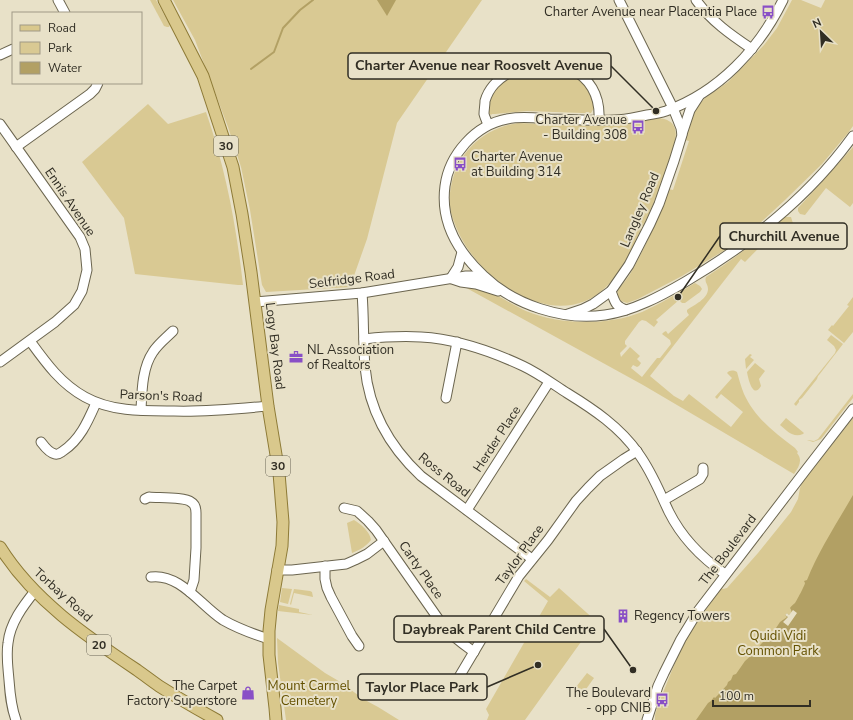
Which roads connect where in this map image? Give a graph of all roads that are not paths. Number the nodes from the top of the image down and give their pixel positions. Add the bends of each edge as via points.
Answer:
1 (58, 0) edge
2 (164, 0) edge
3 (619, 0) edge
4 (696, 0) edge
5 (783, 0) edge
6 (64, 12) edge
7 (12, 49) edge
8 (752, 49) junction
9 (0, 55) edge
10 (98, 84) edge
11 (700, 94) junction
12 (673, 108) junction
13 (599, 120) junction
14 (0, 124) edge
15 (488, 125) junction
16 (682, 135) junction
17 (853, 136) edge
18 (16, 147) junction
19 (462, 252) junction
20 (451, 278) junction
21 (489, 281) junction
22 (611, 291) junction
23 (362, 293) junction
24 (505, 294) junction
25 (255, 302) junction
26 (626, 310) junction
27 (565, 314) junction
28 (173, 331) dead end
29 (364, 339) junction
30 (30, 341) junction
31 (457, 342) junction
32 (0, 362) edge
33 (549, 382) junction
34 (446, 398) dead end
35 (96, 402) junction
36 (268, 406) junction
37 (853, 409) edge
38 (141, 410) junction
39 (41, 442) dead end
40 (637, 451) junction
41 (702, 468) dead end
42 (145, 499) dead end
43 (664, 500) junction
44 (344, 508) dead end
45 (467, 510) junction
46 (384, 541) junction
47 (0, 547) edge
48 (532, 559) junction
49 (325, 566) junction
50 (277, 570) junction
51 (725, 574) junction
52 (151, 577) dead end
53 (35, 591) junction
54 (190, 592) junction
55 (269, 638) junction
56 (359, 646) dead end
57 (474, 652) junction
58 (444, 692) dead end
59 (275, 708) junction
60 (16, 720) edge
61 (217, 720) edge
62 (276, 720) edge
63 (281, 720) edge
64 (647, 720) edge

1 - 6 street
2 - 25 main road, Logy Bay Road / 30 via 203,76 233,166
3 - 12 street
4 - 8 street via 723,29
5 - 8 street via 776,15
7 - 9 street
8 - 11 street via 728,74
10 - 18 street via 90,94
11 - 12 street
11 - 16 street, Langley Road via 690,110
12 - 13 street via 633,118
12 - 16 street
13 - 15 street via 527,117 506,119
13 - 15 street via 597,99 582,75 559,64 547,63 514,70 492,86 484,112
14 - 18 street, Ennis Avenue
15 - 19 street via 473,135 462,147 452,163 447,178 444,198 447,220
16 - 22 street, Langley Road via 650,224 629,265
17 - 26 street via 822,173 766,227 710,267 671,290
18 - 30 street, Ennis Avenue via 80,237 87,264 84,283 74,305
19 - 20 street via 458,267
19 - 21 street
20 - 21 street, Selfridge Road via 471,275
20 - 23 street, Selfridge Road
20 - 24 street, Selfridge Road
21 - 24 street
22 - 26 street via 616,305
22 - 27 street, Langley Road via 593,304
23 - 25 street, Selfridge Road
23 - 29 street, Ross Road
24 - 27 street via 542,310
25 - 36 main road, Logy Bay Road / 30
26 - 27 street via 596,316
28 - 38 street via 156,347 146,367
29 - 31 street via 422,337
29 - 45 street, Ross Road via 369,393 387,435 421,476
30 - 32 street, Ennis Avenue
30 - 35 street, Parson's Road via 58,377
31 - 33 street via 486,350 524,366
31 - 34 street
33 - 40 street via 580,400 612,424
33 - 45 street, Herder Place
35 - 38 street, Parson's Road via 105,406
35 - 39 street via 83,430 69,448 53,454
36 - 38 street, Parson's Road via 190,412
36 - 50 main road, Logy Bay Road / 30 via 279,473 283,522
37 - 51 street, The Boulevard
40 - 43 street via 651,472
40 - 48 street, Taylor Place via 600,476 588,488
41 - 43 street via 703,474 700,479
42 - 54 street via 149,497 193,502 196,513 196,548 194,580
43 - 51 street via 690,544
44 - 46 street, Carty Place via 356,511
45 - 48 street, Ross Road
46 - 49 street via 367,554 346,564
46 - 57 street, Carty Place via 444,627
47 - 53 main road, Torbay Road / 20
48 - 57 street, Taylor Place
49 - 50 street
49 - 56 street via 329,594
50 - 55 main road, Logy Bay Road / 30 via 270,610
51 - 64 street, The Boulevard via 681,639 661,678
52 - 54 street via 167,577
53 - 60 street via 19,612 8,641 11,702
53 - 61 main road, Torbay Road / 20 via 100,645 164,689
54 - 55 street via 224,620 248,632
55 - 59 main road, Logy Bay Road / 30
57 - 58 street, Taylor Place via 456,682
59 - 62 main road, Logy Bay Road / 30
59 - 63 main road, Logy Bay Road / 30

